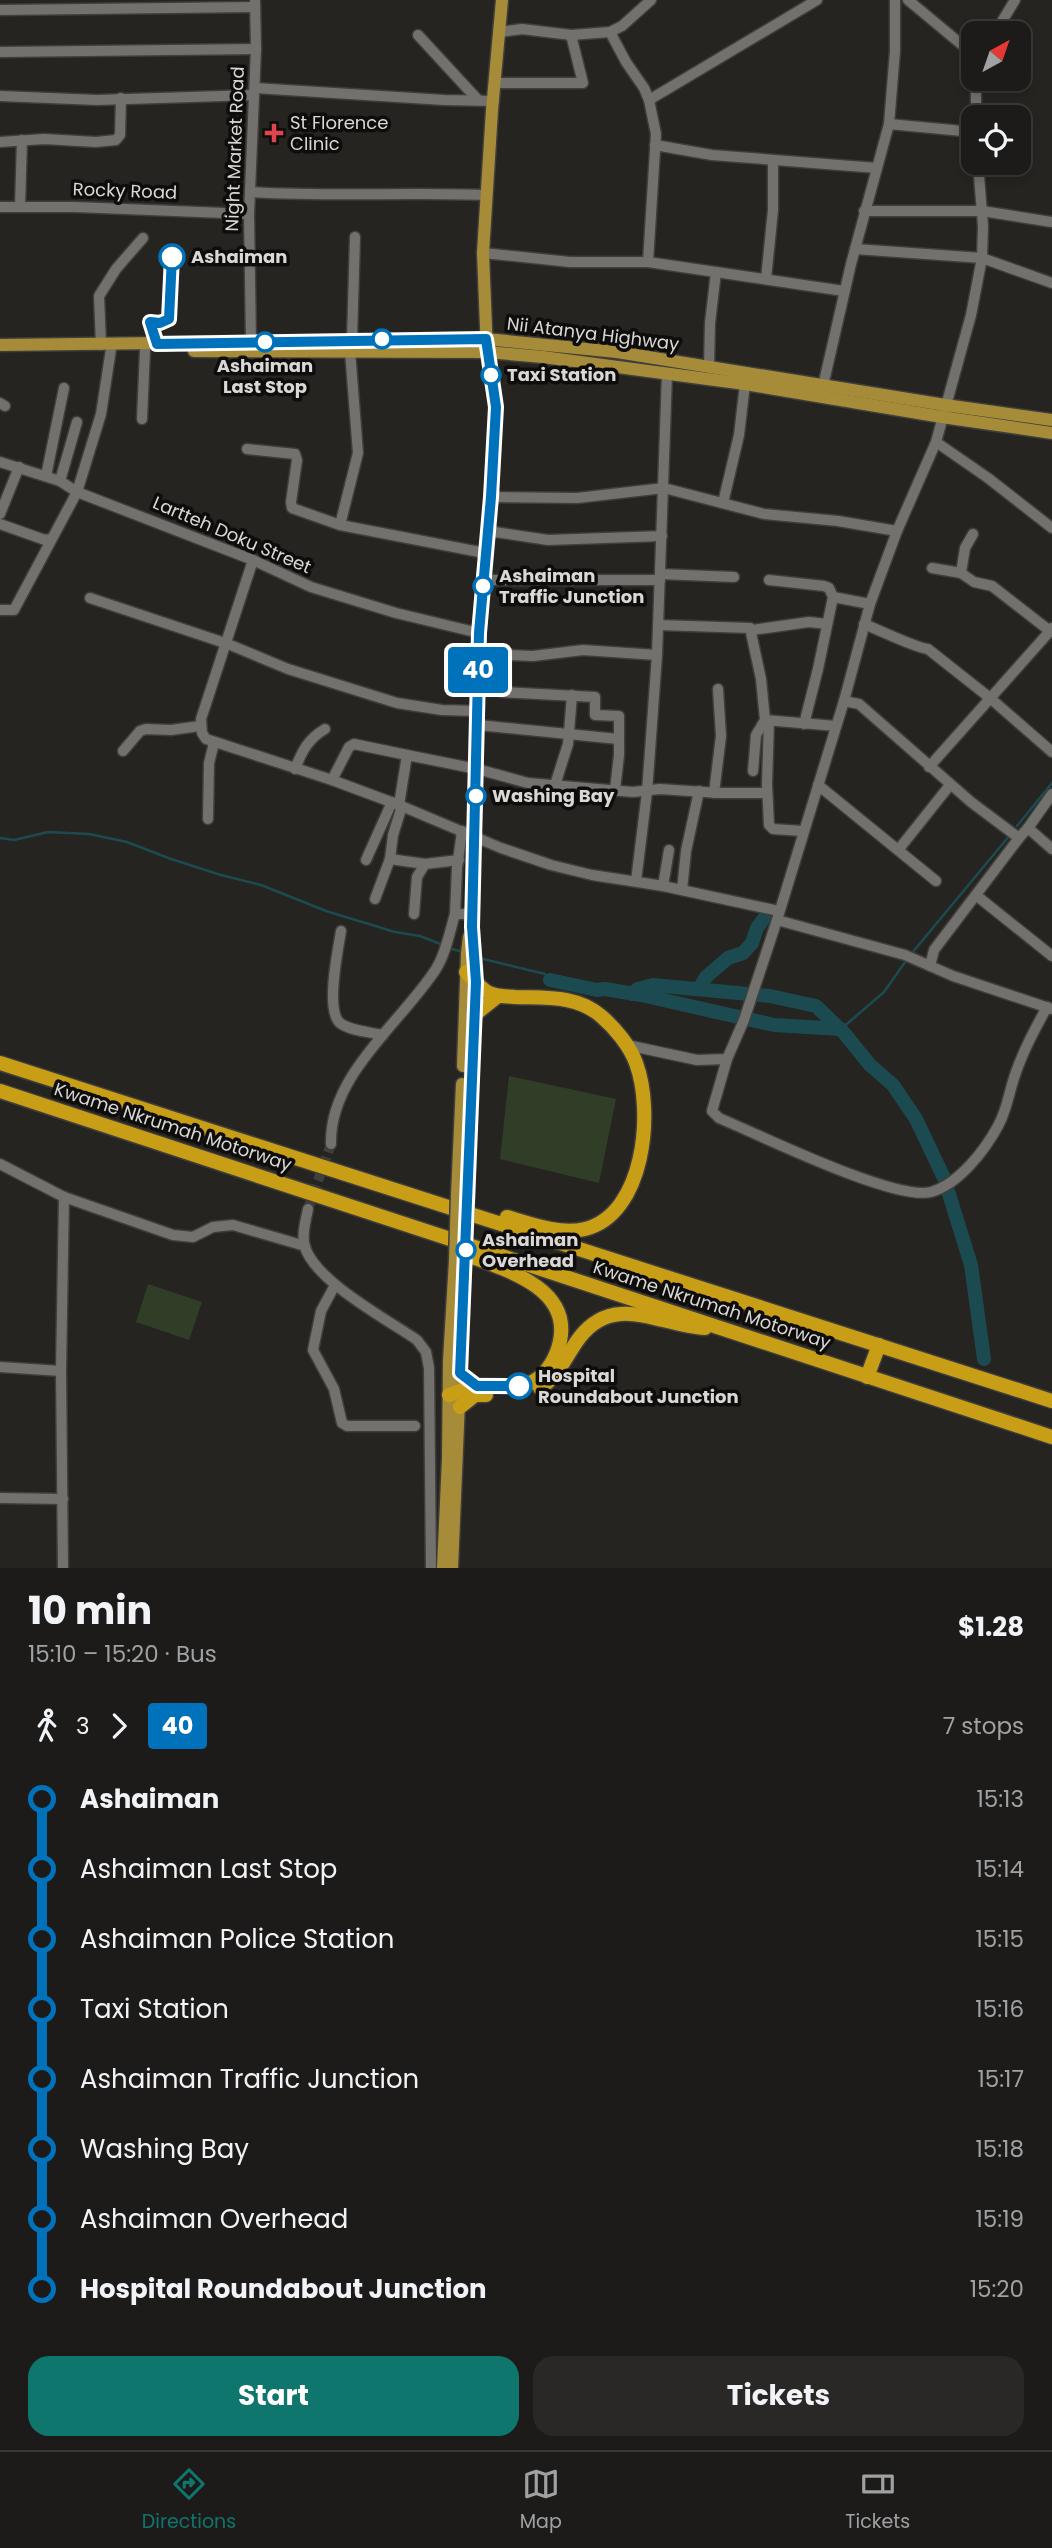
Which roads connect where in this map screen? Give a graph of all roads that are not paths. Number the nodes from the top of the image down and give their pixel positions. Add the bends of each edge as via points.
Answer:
1 (502, 0) edge
2 (651, 0) edge
3 (895, 0) edge
4 (908, 0) edge
5 (1015, 0) edge
6 (812, 1) edge
7 (255, 3) edge
8 (0, 10) edge
9 (1002, 21) edge
10 (499, 32) junction
11 (610, 32) junction
12 (418, 35) dead end
13 (571, 35) junction
14 (961, 44) edge
15 (256, 49) junction
16 (0, 52) edge
17 (495, 83) junction
18 (254, 91) junction
19 (0, 96) edge
20 (121, 98) junction
21 (478, 100) junction
22 (649, 100) junction
23 (494, 101) junction
24 (889, 124) junction
25 (961, 131) edge
26 (22, 140) junction
27 (0, 142) edge
28 (655, 145) junction
29 (773, 160) junction
30 (877, 167) junction
31 (979, 175) edge
32 (251, 192) junction
33 (486, 195) junction
34 (20, 206) junction
35 (0, 207) edge
36 (864, 211) junction
37 (982, 211) junction
38 (249, 214) junction
39 (1052, 222) edge
40 (355, 237) dead end
41 (143, 238) dead end
42 (855, 249) junction
43 (483, 253) junction
44 (982, 258) junction
45 (648, 262) junction
46 (716, 272) junction
47 (766, 279) junction
48 (1052, 283) edge
49 (844, 291) junction
50 (251, 342) junction
51 (351, 345) junction
52 (486, 345) junction
53 (0, 347) edge
54 (106, 347) junction
55 (145, 349) junction
56 (709, 367) junction
57 (667, 374) junction
58 (745, 384) junction
59 (823, 386) junction
60 (64, 387) dead end
61 (944, 411) junction
62 (142, 419) dead end
63 (1052, 420) edge
64 (77, 422) dead end
65 (1052, 433) edge
66 (936, 442) junction
67 (247, 449) dead end
68 (0, 462) edge
69 (19, 467) junction
70 (46, 476) junction
71 (60, 481) junction
72 (664, 488) junction
73 (77, 492) junction
74 (491, 497) junction
75 (723, 503) junction
76 (0, 514) edge
77 (0, 524) edge
78 (340, 525) junction
79 (1052, 528) edge
80 (488, 531) junction
81 (897, 531) junction
82 (973, 534) dead end
83 (662, 536) junction
84 (51, 539) junction
85 (485, 553) junction
86 (253, 560) junction
87 (932, 568) dead end
88 (961, 573) junction
89 (660, 577) junction
90 (734, 577) dead end
91 (483, 580) junction
92 (769, 580) dead end
93 (832, 597) junction
94 (90, 598) dead end
95 (870, 604) junction
96 (0, 610) edge
97 (827, 624) junction
98 (864, 624) junction
99 (658, 625) junction
100 (1051, 629) edge
101 (752, 630) junction
102 (479, 633) junction
103 (228, 644) junction
104 (479, 654) junction
105 (657, 656) junction
106 (718, 689) dead end
107 (501, 692) dead end
108 (572, 695) junction
109 (990, 698) junction
110 (844, 701) junction
111 (477, 718) junction
112 (767, 720) junction
113 (804, 724) junction
114 (200, 726) junction
115 (836, 726) junction
116 (325, 729) dead end
117 (569, 736) junction
118 (618, 739) junction
119 (214, 743) junction
120 (123, 751) dead end
121 (1052, 752) edge
122 (407, 755) junction
123 (929, 766) junction
124 (295, 769) junction
125 (477, 769) junction
126 (753, 771) dead end
127 (332, 780) junction
128 (555, 785) junction
129 (818, 785) junction
130 (950, 785) junction
131 (615, 790) junction
132 (647, 792) junction
133 (699, 792) junction
134 (714, 793) junction
135 (768, 793) junction
136 (1052, 794) edge
137 (397, 804) junction
138 (208, 819) dead end
139 (1028, 828) junction
140 (462, 831) junction
141 (803, 831) junction
142 (476, 836) junction
143 (1019, 838) junction
144 (899, 849) junction
145 (1052, 849) edge
146 (669, 850) dead end
147 (390, 859) junction
148 (366, 860) dead end
149 (458, 860) junction
150 (425, 864) junction
151 (636, 881) junction
152 (936, 881) dead end
153 (663, 886) junction
154 (682, 890) junction
155 (977, 896) junction
156 (375, 899) dead end
157 (414, 914) dead end
158 (455, 914) junction
159 (778, 916) junction
160 (472, 920) junction
161 (341, 932) dead end
162 (1052, 956) edge
163 (930, 966) junction
164 (471, 977) junction
165 (498, 996) junction
166 (1049, 1008) edge
167 (474, 1015) junction
168 (383, 1035) junction
169 (627, 1045) junction
170 (727, 1059) junction
171 (0, 1063) edge
172 (0, 1091) edge
173 (331, 1144) tunnel mouth
174 (0, 1164) edge
175 (346, 1176) junction
176 (65, 1196) junction
177 (463, 1196) junction
178 (339, 1201) junction
179 (308, 1209) tunnel mouth
180 (305, 1246) junction
181 (460, 1260) junction
182 (335, 1285) junction
183 (724, 1328) junction
184 (879, 1345) junction
185 (0, 1367) edge
186 (61, 1371) junction
187 (460, 1373) junction
188 (867, 1377) junction
189 (477, 1386) junction
190 (455, 1393) junction
191 (1052, 1401) edge
192 (460, 1407) junction
193 (415, 1426) dead end
194 (1052, 1437) edge
195 (0, 1498) edge
196 (63, 1499) junction
197 (440, 1566) edge
198 (63, 1568) edge

1 - 10 main road
2 - 11 street
3 - 24 street
4 - 14 street
5 - 9 street
6 - 22 street
7 - 8 street
7 - 15 street, Night Market Road
10 - 13 street via 522,29
10 - 17 main road
11 - 13 street
11 - 22 street
12 - 21 street
13 - 17 street via 583,83
15 - 16 street
15 - 18 street, Night Market Road
17 - 23 main road
18 - 20 street
18 - 21 street
18 - 32 street, Night Market Road
19 - 20 street
20 - 26 street via 116,140
21 - 23 street
22 - 28 street
23 - 33 main road
24 - 25 street
24 - 30 street
26 - 27 street
26 - 34 street
28 - 29 street
28 - 45 street
29 - 30 street
29 - 47 street
30 - 36 street
31 - 37 street
32 - 33 street
32 - 38 street, Night Market Road
33 - 43 main road
34 - 35 street, Rocky Road
34 - 38 street, Rocky Road
36 - 37 street
36 - 42 street
37 - 39 street
37 - 44 street
38 - 50 street, Night Market Road
40 - 51 street
41 - 54 street via 99,296
42 - 44 street
42 - 49 street
43 - 45 street via 570,262
43 - 52 main road
44 - 48 street
44 - 61 street
45 - 46 street
46 - 47 street
46 - 56 street
47 - 49 street
49 - 59 street
50 - 51 main road, Nii Atanya Highway
50 - 54 main road, Nii Atanya Highway
51 - 52 main road, Nii Atanya Highway
51 - 55 main road via 253,352
51 - 78 street via 358,453
52 - 56 main road, Nii Atanya Highway via 570,346
52 - 57 main road
52 - 74 main road via 496,407
53 - 54 main road
54 - 55 main road
54 - 73 street via 101,414
55 - 62 street
56 - 59 main road, Nii Atanya Highway
57 - 58 main road
57 - 72 street
58 - 61 main road
58 - 75 street
59 - 61 main road, Nii Atanya Highway
60 - 70 street
61 - 63 main road, Nii Atanya Highway
61 - 65 main road
61 - 66 street
64 - 71 street
66 - 79 street
66 - 81 street
67 - 78 street via 295,454 292,508
68 - 69 street, Lartteh Doku Street
69 - 70 street, Lartteh Doku Street
69 - 76 street
70 - 71 street, Lartteh Doku Street
71 - 73 street, Lartteh Doku Street
72 - 74 street via 577,498
72 - 75 street
72 - 83 street
73 - 84 street
73 - 86 street, Lartteh Doku Street
74 - 80 main road
75 - 81 street via 783,517
77 - 84 street
78 - 85 street
80 - 83 street via 548,540
80 - 85 main road
81 - 95 street
82 - 88 street via 965,548
83 - 89 street
84 - 96 street via 15,610
85 - 91 main road
86 - 102 street, Lartteh Doku Street via 311,587
86 - 103 street
87 - 88 street
88 - 100 street via 992,586
89 - 90 street
89 - 91 street
89 - 99 street
91 - 102 main road
92 - 93 street via 824,586
93 - 95 street
93 - 97 street
94 - 103 street
95 - 98 street
97 - 101 street
97 - 113 street
98 - 109 street via 928,649
98 - 110 street
99 - 101 street
99 - 105 street
100 - 109 street
101 - 112 street
102 - 104 main road
103 - 111 street via 397,703
103 - 114 street
104 - 105 street via 533,656 583,650
104 - 111 main road
105 - 132 street
106 - 134 street via 721,736
107 - 108 street
108 - 117 street
108 - 118 street via 595,697 595,715 619,716
109 - 121 street
109 - 123 street
110 - 115 street
110 - 123 street via 859,704
111 - 117 street
111 - 125 main road
112 - 113 street
112 - 126 street via 756,735
112 - 135 street
113 - 115 street
114 - 119 street via 206,739
114 - 120 street via 146,729
115 - 129 street
116 - 124 street via 310,739
117 - 118 street
117 - 128 street
118 - 131 street
119 - 124 street
119 - 138 street
122 - 125 street
122 - 127 street via 354,744
122 - 137 street
123 - 130 street
124 - 127 street
125 - 128 street via 516,781
125 - 142 main road
127 - 137 street
128 - 131 street
129 - 141 street
129 - 144 street
130 - 143 street
130 - 144 street
131 - 132 street
132 - 133 street
132 - 151 street
133 - 134 street
133 - 154 street
134 - 135 street
135 - 141 street via 769,825
136 - 139 street
137 - 140 street
137 - 147 street
137 - 148 street
139 - 143 street
139 - 145 street
140 - 142 street
140 - 149 street
141 - 159 street
142 - 151 street via 551,865
142 - 160 main road
143 - 155 street
144 - 152 street
146 - 153 street
147 - 150 street
147 - 156 street
149 - 150 street
149 - 158 street
150 - 157 street via 416,877
151 - 153 street
153 - 154 street
154 - 159 street
155 - 162 street
155 - 163 street via 934,950
158 - 160 street
158 - 168 street via 435,970
159 - 163 street
159 - 170 street
160 - 164 main road
161 - 168 street via 335,1015 344,1026
163 - 166 street
164 - 165 highway via 486,992
164 - 167 main road
164 - 177 main road
165 - 167 highway
165 - 169 highway via 568,999 602,1017
166 - 170 street via 1015,1075 999,1125 980,1155 932,1192 907,1193 719,1118 712,1106
167 - 177 main road
168 - 173 street via 337,1103
169 - 170 street via 697,1060
169 - 175 highway via 640,1077 639,1167 626,1198 599,1223 561,1231 382,1181
171 - 175 highway, Kwame Nkrumah Motorway
172 - 178 highway, Kwame Nkrumah Motorway
174 - 176 street
175 - 184 highway, Kwame Nkrumah Motorway
176 - 180 street via 173,1235 193,1237 213,1227 233,1225
176 - 186 street
177 - 181 main road, bridge
178 - 183 highway, Kwame Nkrumah Motorway
178 - 189 highway via 518,1276 551,1298 562,1332 558,1352 544,1373 519,1386
179 - 180 street
180 - 182 street
181 - 187 main road
181 - 190 main road via 449,1361
182 - 193 street via 321,1311 313,1350 334,1389 342,1423
182 - 197 street via 417,1340 426,1352
183 - 188 highway, Kwame Nkrumah Motorway
183 - 192 highway via 691,1327 635,1314 606,1317 581,1335 542,1387 512,1395 475,1395
184 - 188 highway
184 - 191 highway, Kwame Nkrumah Motorway
185 - 186 street
186 - 196 street
187 - 189 highway
187 - 190 main road
188 - 194 highway, Kwame Nkrumah Motorway
189 - 190 highway
190 - 192 main road
190 - 197 main road
192 - 197 main road
195 - 196 street
196 - 198 street

